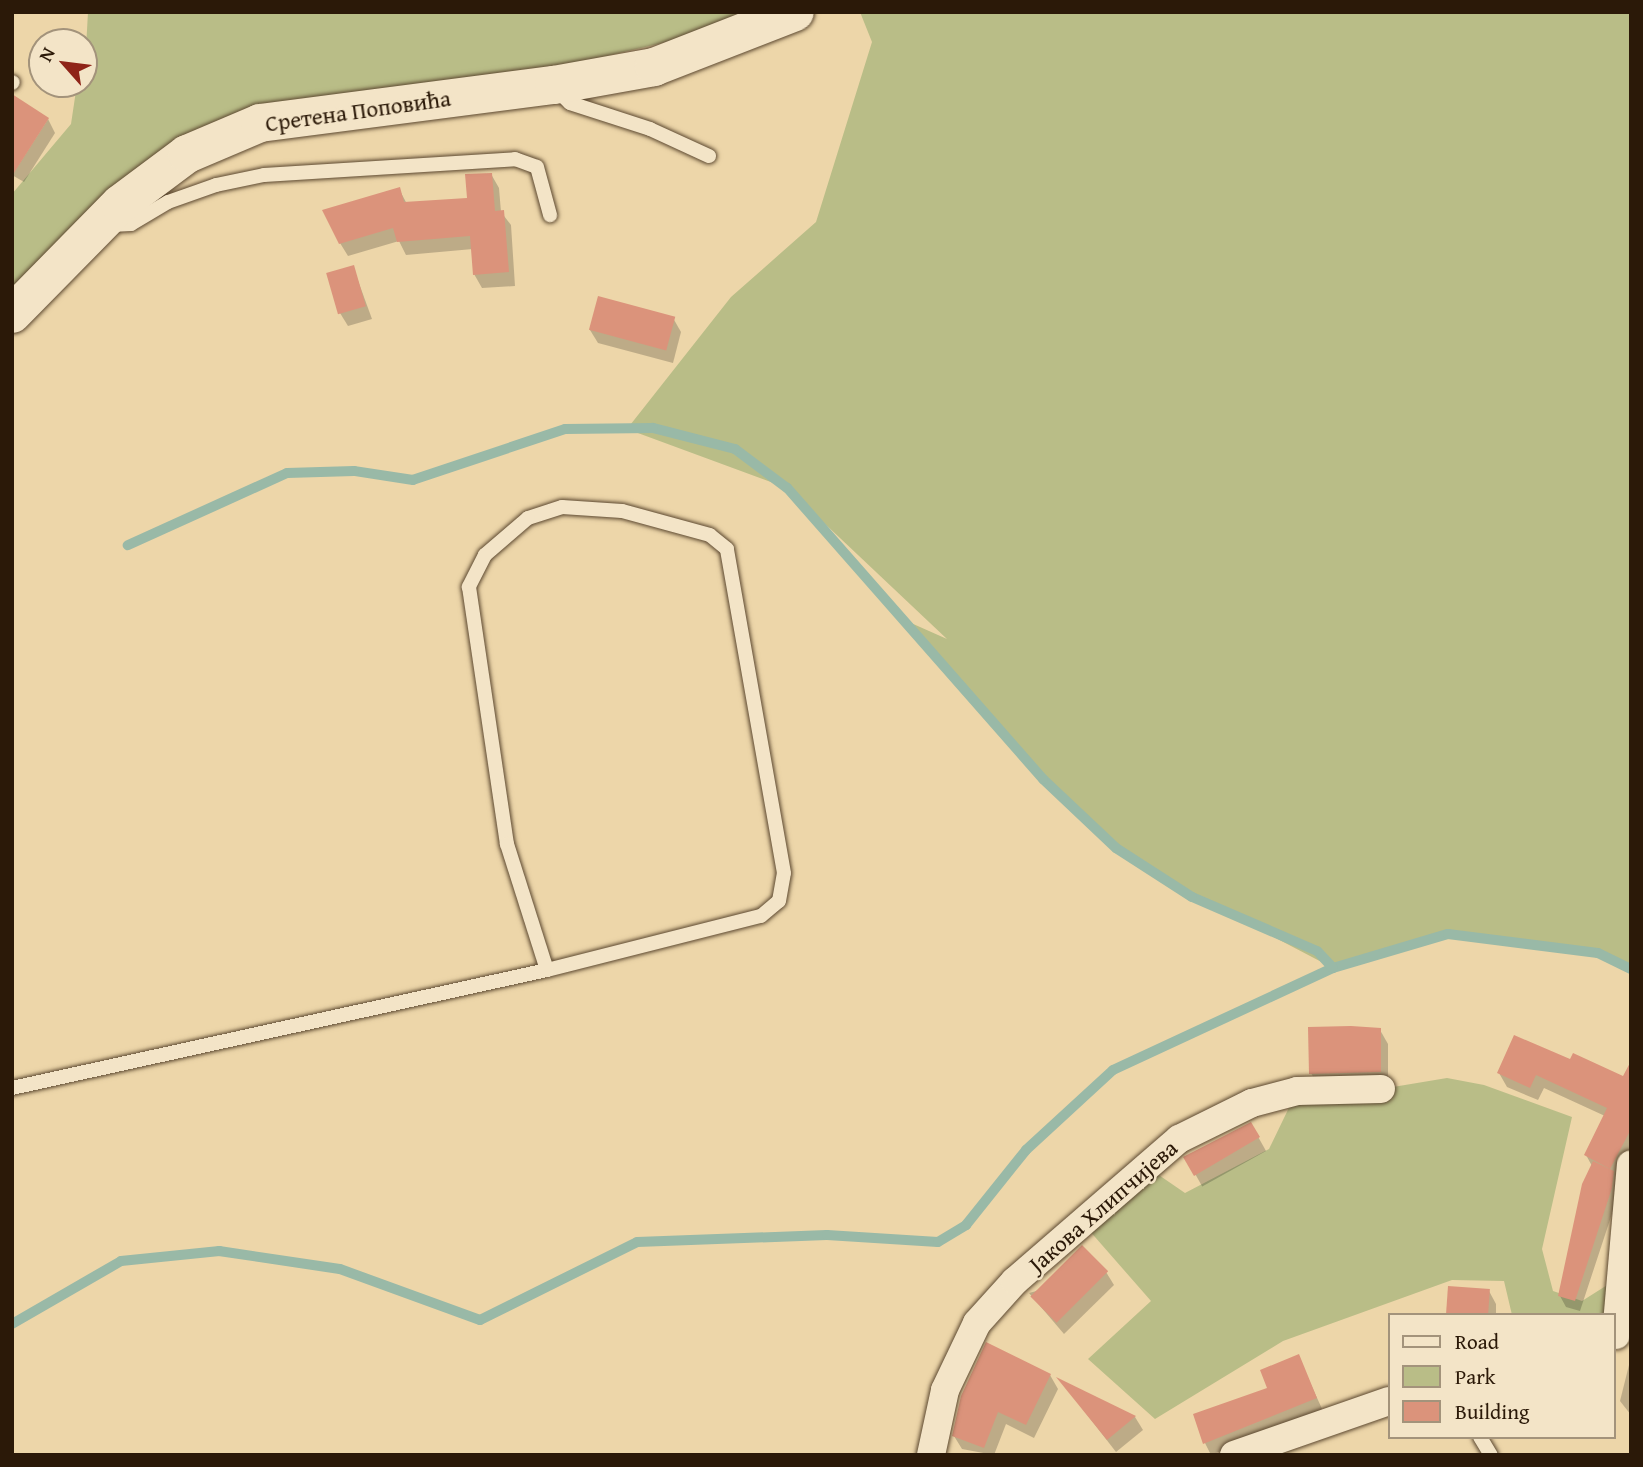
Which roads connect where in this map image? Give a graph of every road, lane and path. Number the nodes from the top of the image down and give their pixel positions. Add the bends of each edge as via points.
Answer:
1 (795, 12) edge
2 (554, 85) junction
3 (709, 156) dead end
4 (550, 215) dead end
5 (99, 226) junction
6 (12, 314) edge
7 (547, 970) junction
8 (12, 1088) edge
9 (1381, 1089) dead end
10 (1631, 1166) edge
11 (1620, 1336) edge
12 (1388, 1401) edge
13 (1481, 1439) edge
14 (931, 1455) edge
15 (1234, 1455) edge
16 (1491, 1455) edge

1 - 2 street, Сретена Поповића via 654,67
2 - 3 lane via 570,103 640,125
2 - 5 street, Сретена Поповића via 260,123 187,154
4 - 5 lane via 537,167 515,159 264,175 168,202 131,224
5 - 6 street, Сретена Поповића
7 - 7 lane via 761,915 779,901 784,873 727,549 710,535 622,511 562,507 528,518 485,555 469,587 507,844
7 - 8 lane
9 - 14 street, Јакова Хлипчијева via 1297,1091 1252,1103 1180,1139 1015,1281 977,1324 945,1390
10 - 11 street
12 - 15 street
13 - 16 lane

